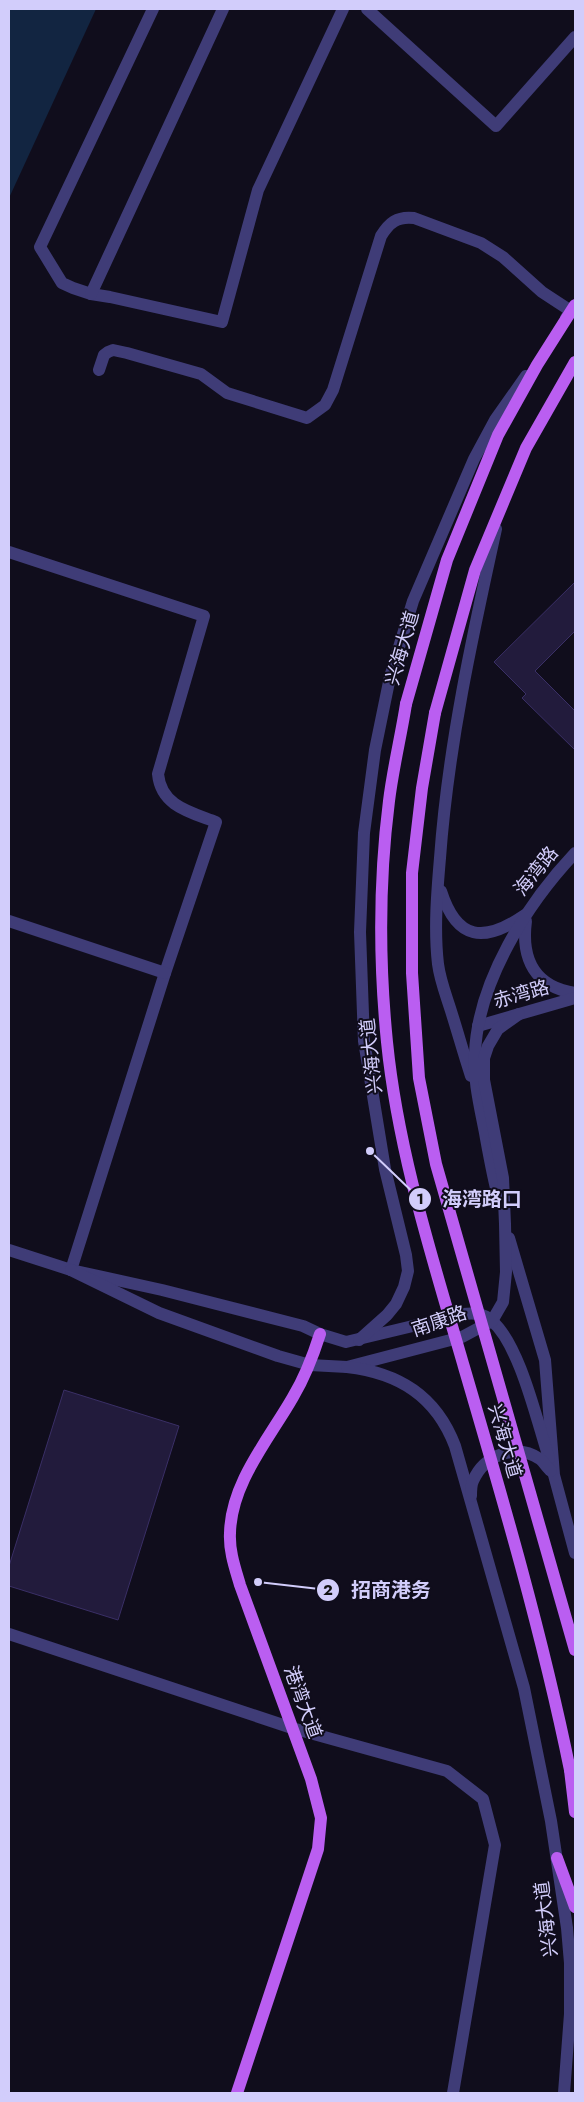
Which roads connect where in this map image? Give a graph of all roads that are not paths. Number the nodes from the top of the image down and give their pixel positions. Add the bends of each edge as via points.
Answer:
1 (153, 9) edge
2 (223, 9) edge
3 (343, 9) edge
4 (367, 9) edge
5 (575, 38) edge
6 (90, 294) junction
7 (573, 308) edge
8 (575, 362) edge
9 (99, 370) dead end
10 (500, 507) junction
11 (9, 552) edge
12 (575, 853) edge
13 (438, 882) junction
14 (527, 913) junction
15 (9, 921) edge
16 (165, 973) junction
17 (575, 993) edge
18 (575, 998) edge
19 (519, 1014) junction
20 (478, 1026) junction
21 (479, 1103) junction
22 (505, 1224) junction
23 (9, 1250) edge
24 (71, 1270) junction
25 (492, 1320) junction
26 (320, 1334) junction
27 (359, 1340) junction
28 (310, 1366) junction
29 (347, 1367) junction
30 (554, 1475) junction
31 (470, 1502) junction
32 (575, 1553) edge
33 (9, 1634) edge
34 (575, 1650) edge
35 (292, 1728) junction
36 (575, 1812) edge
37 (557, 1858) junction
38 (575, 1907) edge
39 (236, 2093) edge
40 (453, 2093) edge
41 (564, 2093) edge

1 - 6 street via 40,247 62,283
2 - 6 street
3 - 6 street via 258,190 222,322
4 - 5 street via 496,126
7 - 9 street via 542,292 503,257 481,243 405,217 391,222 381,236 333,390 325,405 307,418 227,393 201,374 127,353 108,352
7 - 27 street, 兴海大道 via 495,420 474,460 413,601 384,704 364,833 360,932 364,1041 385,1169 408,1271 396,1304
7 - 36 main road, 兴海大道, bridge via 537,365 495,444 447,560 406,704 389,800 383,875 382,968 397,1115 443,1294 515,1541 554,1694
8 - 10 main road, 兴海大道 via 526,448
10 - 13 street, 兴海大道 via 461,696 443,815
10 - 34 main road, 兴海大道, bridge via 476,570 435,713 412,874 412,972 419,1078 436,1164
11 - 16 street via 204,616 158,774 162,790 173,804 216,822
12 - 14 street, 海湾路
13 - 14 street via 452,918 473,932 495,932 507,928
13 - 21 street, 兴海大道 via 438,964
14 - 17 street via 524,944 532,967 553,988
14 - 20 street, 兴海大道 via 491,979
15 - 16 street
16 - 24 street
18 - 19 street, 赤湾路
19 - 20 street, 赤湾路
19 - 22 street, 兴海大道 via 498,1029 484,1058 484,1080 503,1178
20 - 21 street, 兴海大道 via 474,1054
21 - 22 street, 兴海大道
22 - 25 street via 503,1302
22 - 30 street, 兴海大道 via 545,1360
23 - 24 street
24 - 26 street, 南康路 via 172,1292 303,1326
24 - 28 street, 南康路 via 159,1313
25 - 27 street, 南康路 via 475,1313 464,1314
25 - 29 street, 南康路 via 462,1337
25 - 30 street via 514,1351
26 - 27 street, 南康路 via 346,1342
26 - 28 main road, 港湾大道
28 - 29 street, 南康路
28 - 35 main road, 港湾大道 via 243,1481 233,1507 230,1534 240,1585
29 - 31 street, 兴海大道 via 390,1377 425,1398 439,1413 455,1446
30 - 31 street via 540,1460 528,1454 500,1454 483,1464 472,1482
30 - 32 street, 兴海大道
31 - 37 street, 兴海大道 via 524,1688
33 - 35 street
35 - 39 main road, 港湾大道 via 318,1802 321,1833
35 - 40 street via 447,1771 483,1799 495,1844
37 - 38 main road
37 - 41 street, 兴海大道 via 570,1963

